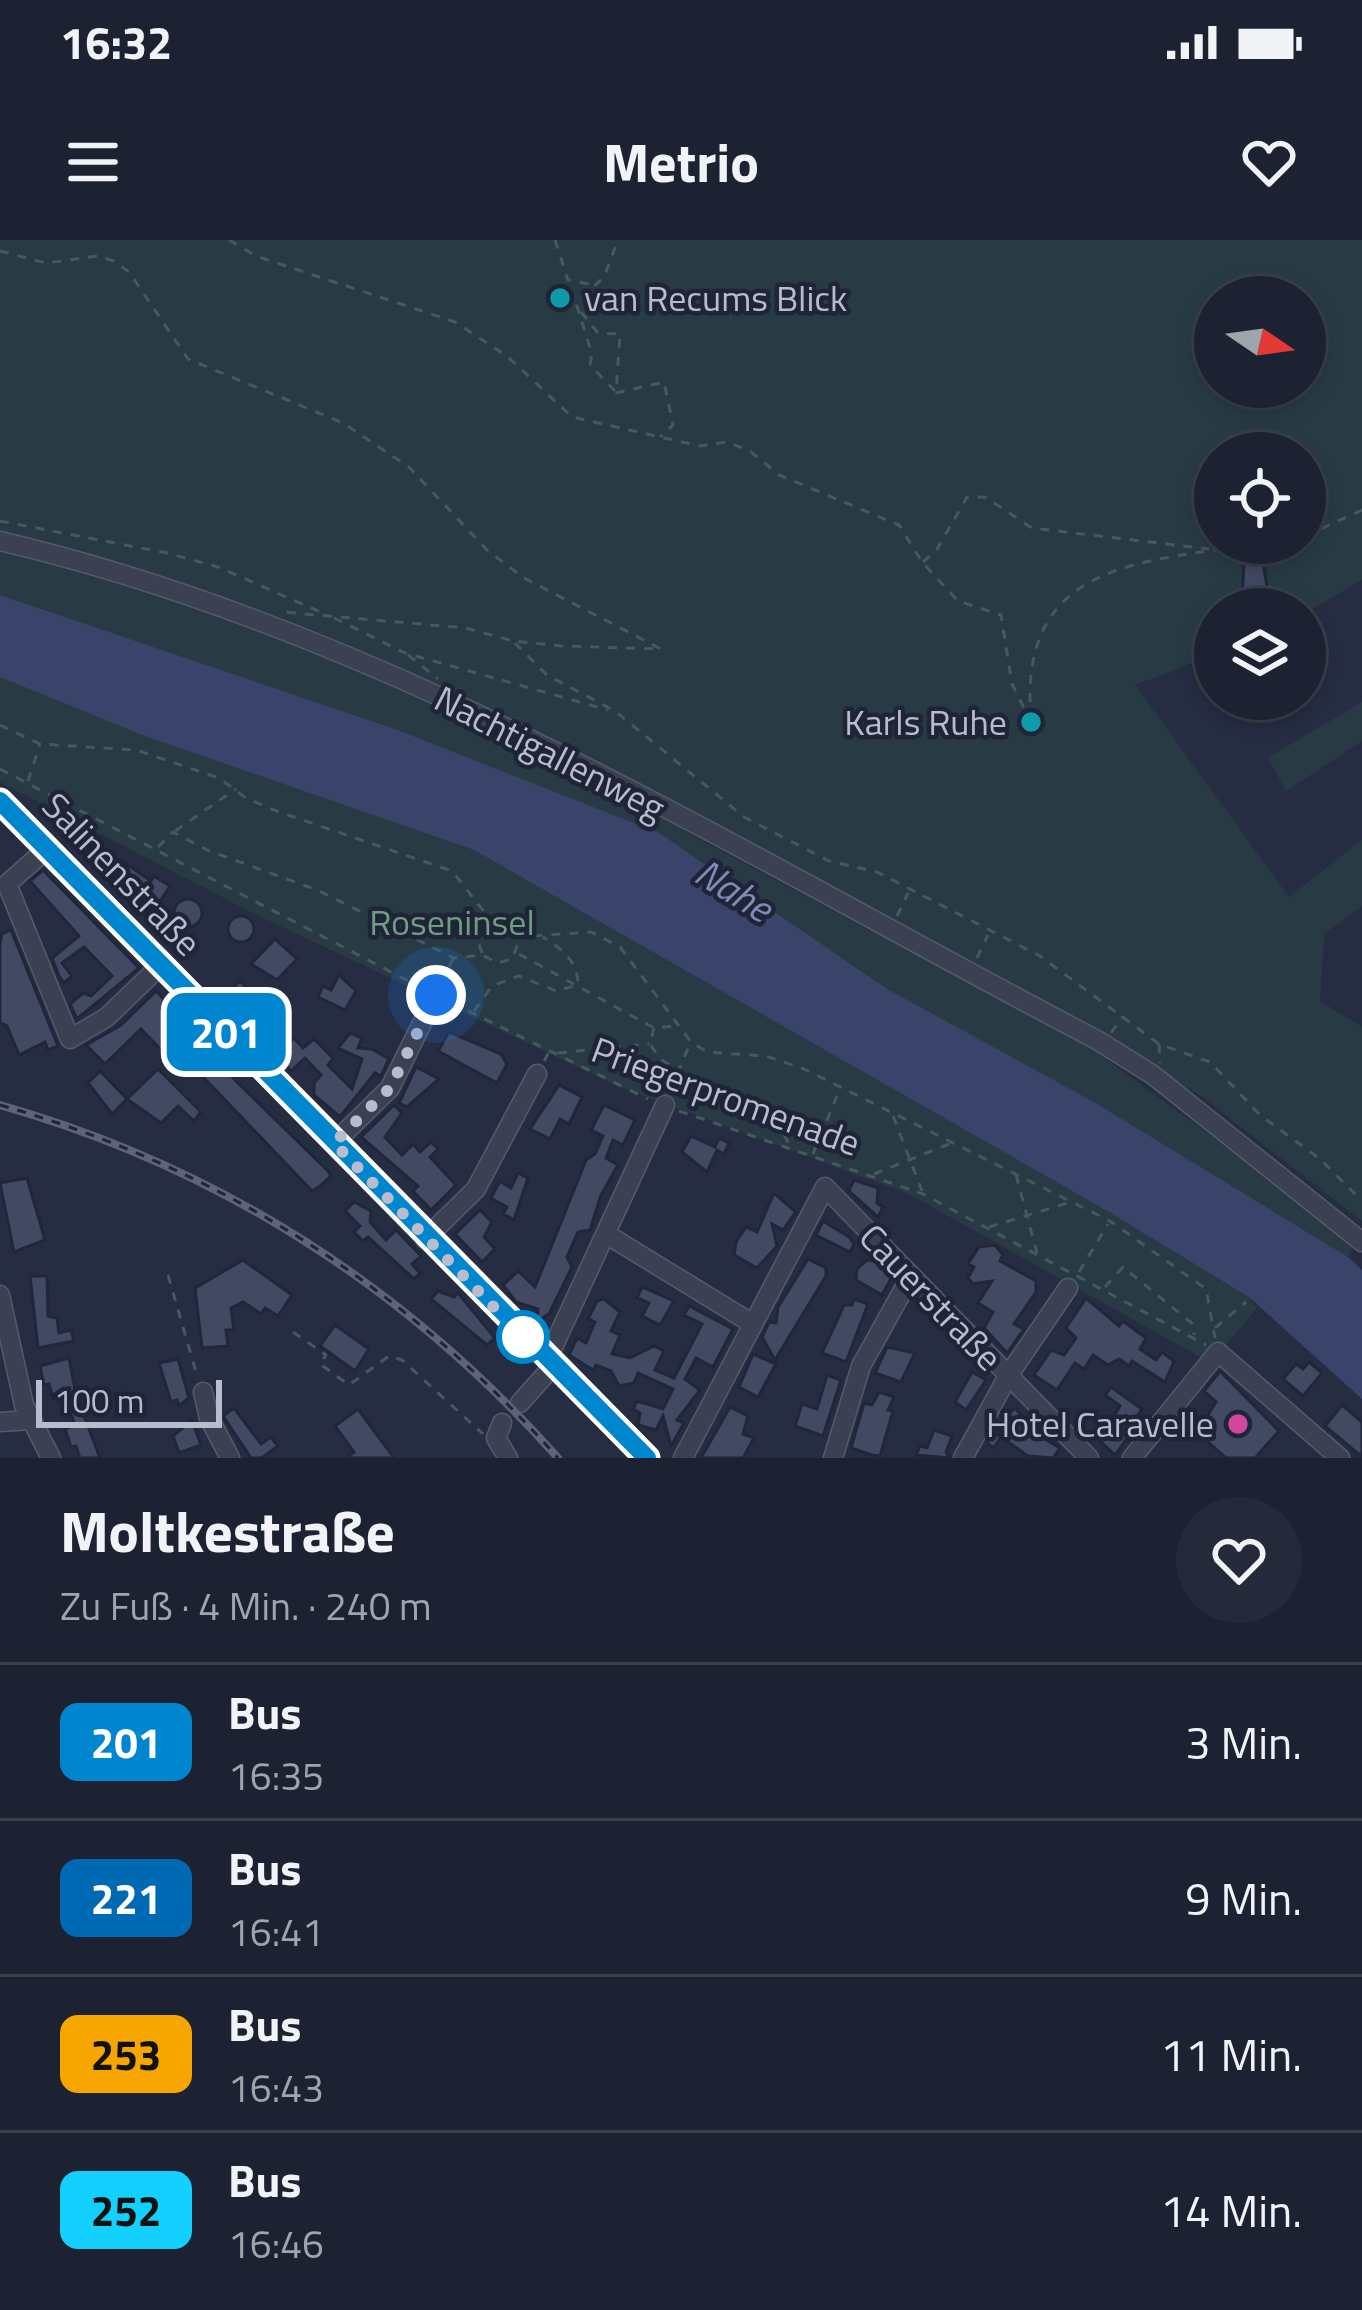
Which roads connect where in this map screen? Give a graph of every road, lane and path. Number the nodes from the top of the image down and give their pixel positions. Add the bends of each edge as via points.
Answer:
1 (229, 240) edge
2 (555, 240) edge
3 (618, 240) edge
4 (0, 251) edge
5 (590, 293) junction
6 (562, 297) dead end
7 (576, 303) junction
8 (580, 312) junction
9 (616, 393) junction
10 (659, 438) junction
11 (1362, 511) edge
12 (0, 521) edge
13 (1326, 527) edge
14 (0, 541) edge
15 (1194, 547) edge
16 (1194, 556) edge
17 (922, 562) junction
18 (329, 615) junction
19 (243, 618) junction
20 (513, 641) junction
21 (615, 711) junction
22 (0, 725) edge
23 (40, 744) junction
24 (0, 769) edge
25 (28, 783) junction
26 (236, 789) junction
27 (0, 801) edge
28 (769, 830) junction
29 (173, 832) junction
30 (766, 839) dead end
31 (799, 846) junction
32 (47, 848) junction
33 (157, 848) junction
34 (796, 853) dead end
35 (909, 891) junction
36 (894, 922) dead end
37 (493, 923) junction
38 (988, 933) junction
39 (541, 936) junction
40 (519, 937) junction
41 (516, 952) junction
42 (482, 955) junction
43 (454, 958) junction
44 (976, 960) dead end
45 (161, 965) junction
46 (578, 985) junction
47 (436, 995) junction
48 (472, 1014) junction
49 (1124, 1015) junction
50 (678, 1026) junction
51 (655, 1028) junction
52 (1107, 1040) dead end
53 (691, 1042) junction
54 (650, 1044) junction
55 (548, 1054) junction
56 (677, 1068) junction
57 (537, 1074) dead end
58 (840, 1089) junction
59 (665, 1106) junction
60 (892, 1115) junction
61 (334, 1143) junction
62 (950, 1143) junction
63 (793, 1149) junction
64 (812, 1155) junction
65 (910, 1161) junction
66 (873, 1174) junction
67 (1016, 1174) junction
68 (923, 1194) junction
69 (1072, 1202) junction
70 (1362, 1202) edge
71 (1027, 1215) junction
72 (1110, 1221) junction
73 (987, 1228) junction
74 (606, 1234) junction
75 (425, 1239) junction
76 (1362, 1242) edge
77 (1037, 1254) junction
78 (168, 1276) dead end
79 (911, 1276) junction
80 (1073, 1281) junction
81 (1104, 1288) junction
82 (0, 1295) edge
83 (1246, 1302) dead end
84 (753, 1324) junction
85 (1212, 1330) junction
86 (293, 1332) dead end
87 (1194, 1338) junction
88 (1218, 1352) junction
89 (550, 1363) junction
90 (1008, 1376) junction
91 (203, 1392) joint
92 (520, 1403) dead end
93 (32, 1420) junction
94 (0, 1422) edge
95 (499, 1430) joint
96 (52, 1458) edge
97 (230, 1458) edge
98 (508, 1458) edge
99 (647, 1458) edge
100 (683, 1458) edge
101 (833, 1458) edge
102 (963, 1458) edge
103 (1089, 1458) edge
104 (1132, 1458) edge
105 (1340, 1458) edge

1 - 10 path via 455,322 507,356 572,417
2 - 5 path via 568,280 588,284
3 - 5 path
4 - 20 path via 46,263 114,261 188,359 343,423 409,467 524,578 662,649
5 - 7 path
6 - 7 path
7 - 8 path
8 - 9 path via 590,365
8 - 9 path via 598,333 620,334
9 - 10 path via 664,382 673,425
10 - 17 path via 750,451 779,475 899,525
11 - 13 path
12 - 18 path via 218,567
14 - 19 street, Nachtigallenweg via 161,585
15 - 17 path via 1032,528 986,497 967,497
16 - 17 path via 1083,583 1056,603 1028,683 1031,722 1012,684 1001,615 958,601
18 - 19 path via 249,610
18 - 20 path via 466,628
18 - 21 path via 405,652
19 - 76 street, Nachtigallenweg via 476,711 1097,1040
20 - 21 path via 548,675
21 - 28 path via 703,788
22 - 23 path
23 - 25 path
23 - 26 path via 136,750
24 - 25 path, Priegerpromenade
25 - 33 path, Priegerpromenade
26 - 29 path
26 - 37 path via 279,812 452,871
27 - 32 main road, Salinenstraße
28 - 30 path
28 - 31 path
29 - 33 path
29 - 43 path
31 - 34 path
31 - 35 path
32 - 45 main road, Salinenstraße
32 - 45 street via 7,884 70,1039 96,1026
33 - 47 path, Priegerpromenade
35 - 36 path
35 - 38 path
37 - 40 path via 517,929
37 - 42 path via 478,941
38 - 44 path
38 - 49 path via 1040,956
39 - 40 path
39 - 46 path via 565,951
39 - 50 path via 591,932 620,947
40 - 41 path
41 - 42 path via 498,963
41 - 46 path
42 - 43 path
43 - 47 path
45 - 61 main road, Salinenstraße
46 - 48 path via 556,991 519,976 502,980
46 - 51 path
47 - 48 path, Priegerpromenade
47 - 61 street via 390,1088
48 - 55 path, Priegerpromenade
49 - 52 path
49 - 70 path via 1159,1044 1210,1062
50 - 51 path
50 - 53 path
51 - 54 path
53 - 56 path
53 - 58 path via 707,1052 766,1056
54 - 55 path
54 - 56 path
55 - 59 path, Priegerpromenade
56 - 59 path
56 - 63 path via 783,1133
57 - 75 street via 476,1189
58 - 60 path
58 - 64 path
59 - 63 path, Priegerpromenade
59 - 74 street
60 - 62 path
60 - 65 path
61 - 75 main road, Salinenstraße
62 - 65 path
62 - 67 path
63 - 64 path, Priegerpromenade
64 - 66 path, Priegerpromenade
65 - 66 path
65 - 68 path
66 - 68 path, Priegerpromenade
67 - 69 path
67 - 71 path
68 - 73 path, Priegerpromenade
69 - 71 path
69 - 72 path
71 - 73 path
71 - 77 path
72 - 80 path
72 - 85 path via 1206,1289
73 - 77 path, Priegerpromenade
74 - 84 street
74 - 89 street
75 - 89 main road, Salinenstraße
77 - 80 path, Priegerpromenade
78 - 91 path
79 - 84 street, Cauerstraße via 824,1187
79 - 90 street, Cauerstraße
79 - 101 street via 861,1366
80 - 81 path, Priegerpromenade
80 - 90 street
81 - 87 path, Priegerpromenade
81 - 87 path via 1123,1268 1194,1325
82 - 93 street
83 - 85 path
84 - 100 street
85 - 88 path
86 - 95 path via 350,1385 389,1356 480,1432
87 - 88 path, Priegerpromenade
88 - 104 street
88 - 105 street
89 - 92 street
89 - 99 main road, Salinenstraße
90 - 102 street
90 - 103 street, Cauerstraße
91 - 97 street
93 - 94 street
93 - 96 street
95 - 98 street

